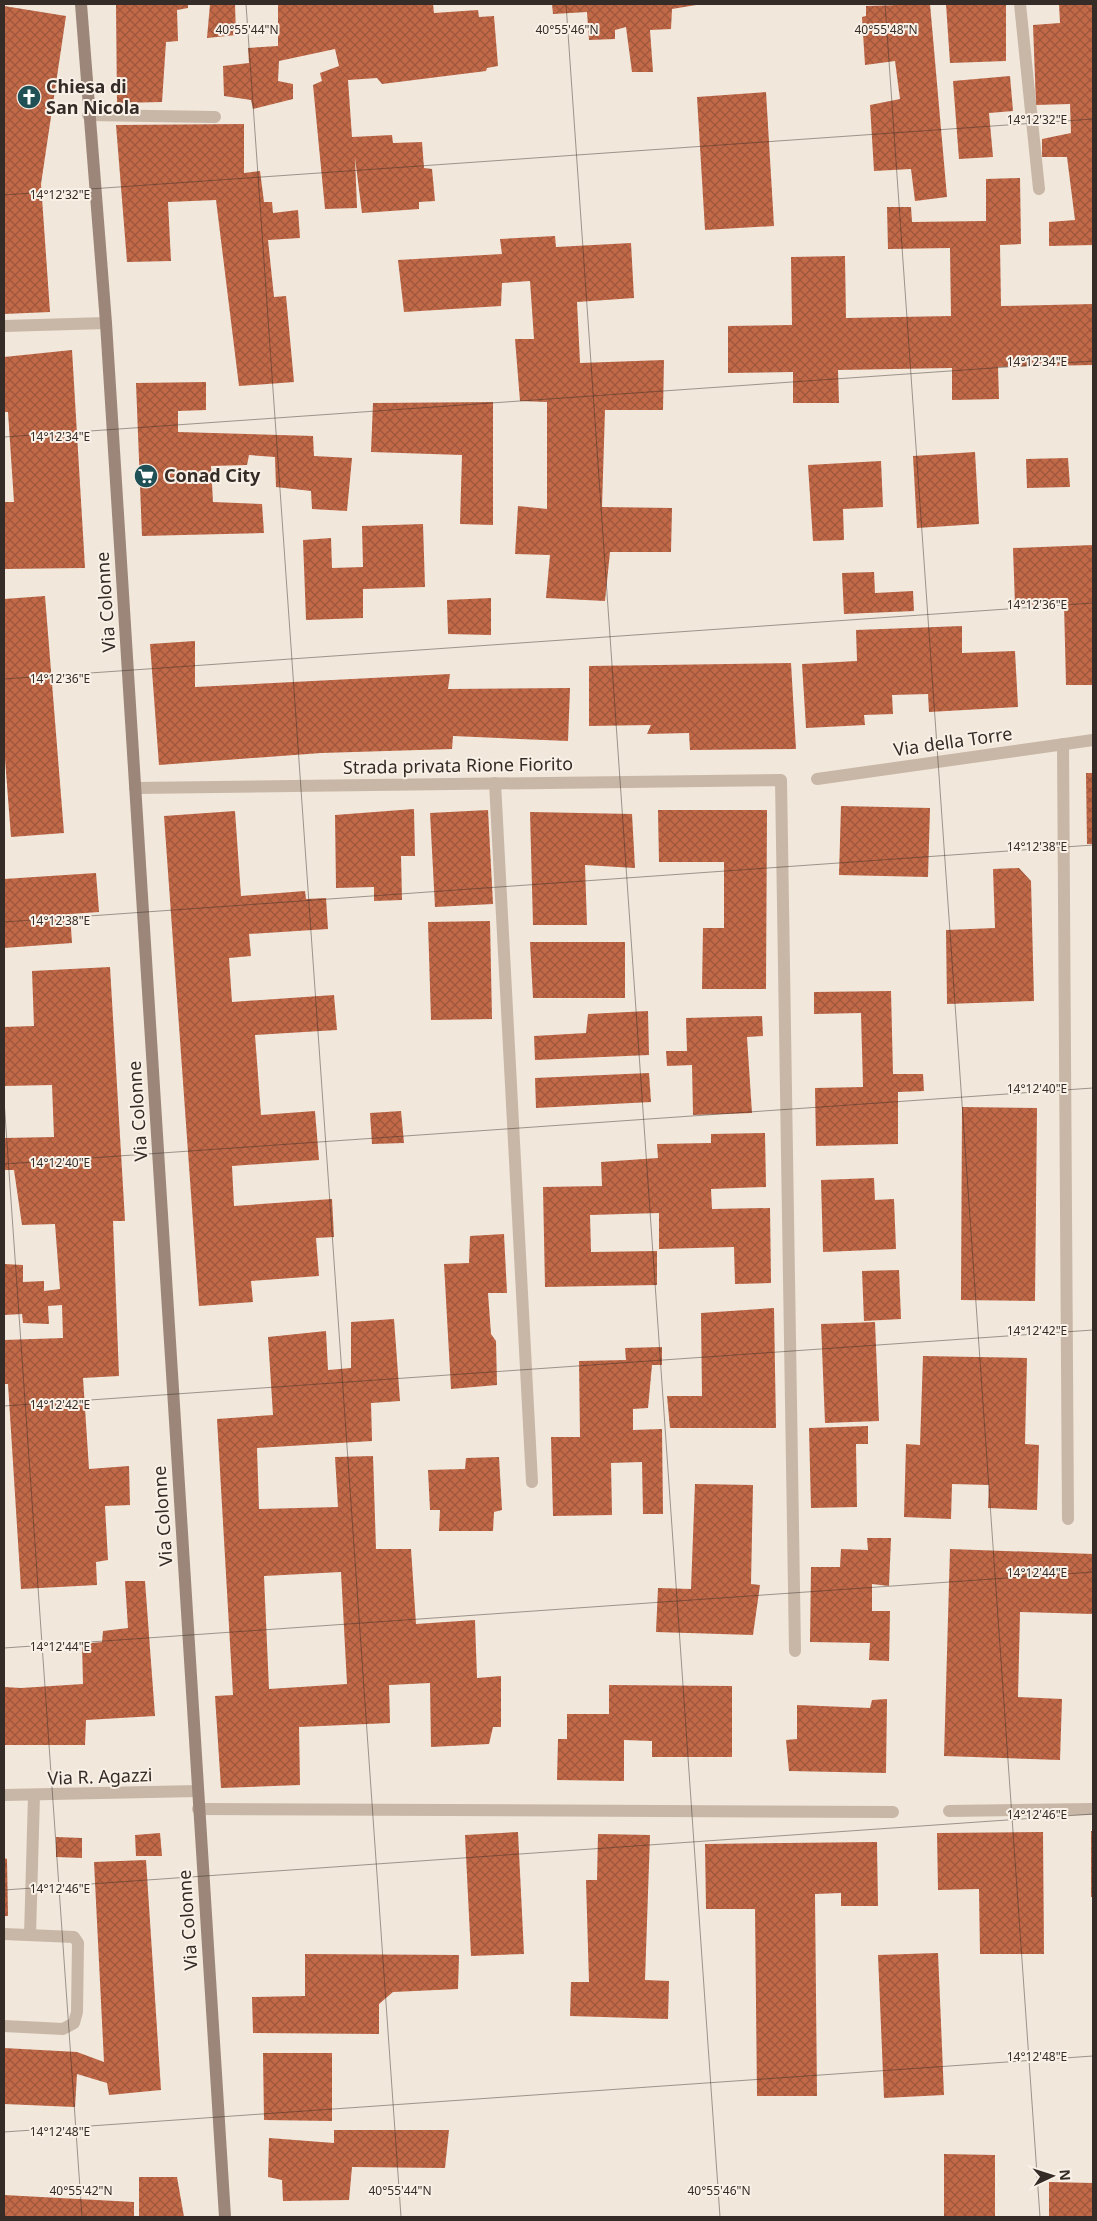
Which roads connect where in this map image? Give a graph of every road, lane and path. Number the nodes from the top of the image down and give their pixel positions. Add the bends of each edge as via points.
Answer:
1 (81, 4) edge
2 (1020, 4) edge
3 (88, 115) junction
4 (215, 117) dead end
5 (1038, 189) dead end
6 (106, 323) junction
7 (4, 326) edge
8 (1093, 740) edge
9 (1063, 744) junction
10 (817, 779) dead end
11 (495, 783) junction
12 (135, 788) junction
13 (532, 1482) dead end
14 (1068, 1519) dead end
15 (795, 1651) dead end
16 (198, 1791) junction
17 (4, 1795) edge
18 (34, 1796) junction
19 (198, 1808) junction
20 (1093, 1809) edge
21 (894, 1812) dead end
22 (949, 1812) dead end
23 (4, 1934) edge
24 (30, 1935) junction
25 (4, 2026) edge
26 (225, 2217) edge

1 - 3 main road, Via Colonne
2 - 5 street
3 - 4 street
3 - 6 main road, Via Colonne
6 - 7 street
6 - 12 main road, Via Colonne
8 - 9 street, Via della Torre
9 - 10 street, Via della Torre
9 - 14 street
11 - 12 street, Strada privata Rione Fiorito
11 - 13 street
11 - 15 street, Strada privata Rione Fiorito via 781,780
12 - 16 main road, Via Colonne
16 - 18 street, Via R. Agazzi
16 - 19 main road, Via Colonne
17 - 18 street, Via R. Agazzi
18 - 24 street
19 - 21 street
19 - 26 main road, Via Colonne
20 - 22 street
23 - 24 street
24 - 25 street via 74,1937 78,1942 74,2023 63,2029

